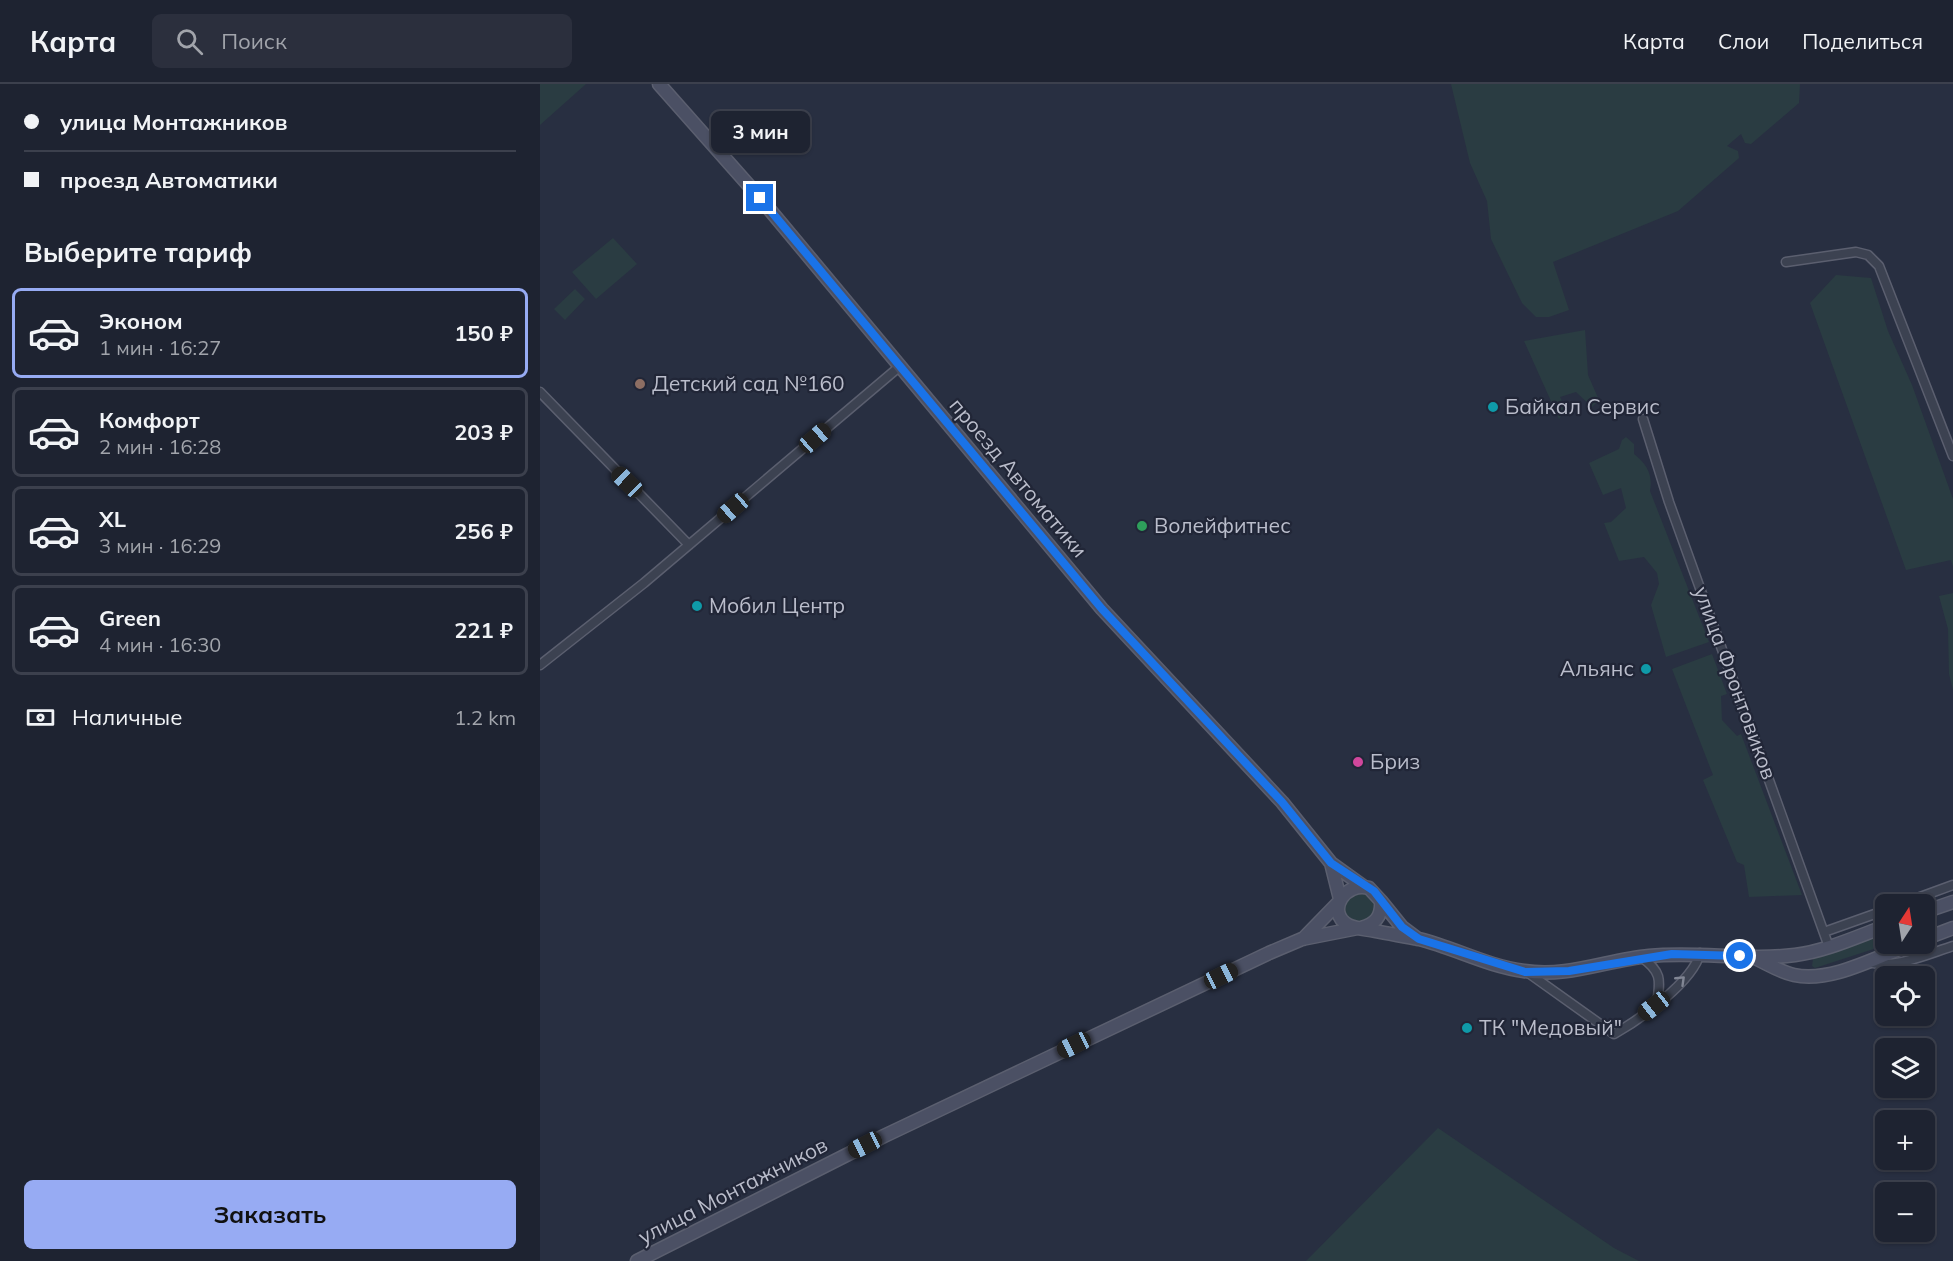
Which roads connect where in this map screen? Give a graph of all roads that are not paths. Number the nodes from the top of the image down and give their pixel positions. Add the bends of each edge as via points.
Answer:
1 (658, 84) edge
2 (1786, 262) dead end
3 (899, 367) junction
4 (540, 392) edge
5 (1643, 419) dead end
6 (1953, 456) edge
7 (689, 545) junction
8 (540, 665) edge
9 (1331, 863) junction
10 (1953, 885) edge
11 (1363, 886) junction
12 (1928, 894) edge
13 (1340, 901) junction
14 (1381, 901) junction
15 (1953, 902) edge
16 (1935, 908) edge
17 (1875, 914) edge
18 (1870, 916) junction
19 (1359, 928) junction
20 (1953, 928) edge
21 (1875, 930) edge
22 (1824, 932) junction
23 (1865, 934) junction
24 (1935, 935) edge
25 (1302, 939) junction
26 (1419, 939) junction
27 (1953, 946) edge
28 (1829, 947) junction
29 (1811, 952) junction
30 (1700, 953) junction
31 (1885, 954) edge
32 (1641, 957) junction
33 (1754, 957) junction
34 (1864, 962) junction
35 (1525, 972) junction
36 (1816, 976) junction
37 (1657, 1003) junction
38 (656, 1258) edge
39 (637, 1261) edge

1 - 3 main road, проезд Автоматики via 760,198
2 - 6 street via 1856,252 1868,255 1880,266
3 - 7 street
3 - 9 main road, проезд Автоматики via 1072,575 1282,802
4 - 7 street
5 - 22 street, улица Фронтовиков via 1669,502
7 - 8 street
9 - 11 main road, проезд Автоматики
9 - 13 main road, проезд Автоматики
10 - 12 street
11 - 13 main road via 1349,888
11 - 14 main road via 1374,891
13 - 19 main road via 1345,922
13 - 25 main road, улица Монтажников
14 - 19 main road via 1378,919 1371,926
14 - 26 main road, улица Монтажников via 1402,927
15 - 16 main road
17 - 18 street
18 - 22 street
18 - 23 street
19 - 25 main road, улица Монтажников
19 - 26 main road, улица Монтажников
20 - 24 main road
21 - 23 main road, улица Монтажников
22 - 28 street, улица Фронтовиков
23 - 28 main road, улица Монтажников
25 - 38 main road, улица Монтажников via 884,1136
26 - 35 main road, улица Монтажников
27 - 34 street via 1903,962
28 - 29 main road, улица Монтажников
29 - 33 main road, улица Монтажников
29 - 36 main road via 1809,964
30 - 32 main road, улица Монтажников
30 - 33 main road, улица Монтажников
37 -> 30 street via 1694,968
31 - 34 main road, улица Монтажников
32 - 35 main road, улица Монтажников via 1569,971
32 - 37 street via 1653,965 1660,979
33 - 36 main road, улица Монтажников via 1792,975
34 - 36 main road, улица Монтажников
35 - 37 street via 1614,1034
38 - 39 main road, улица Монтажников

